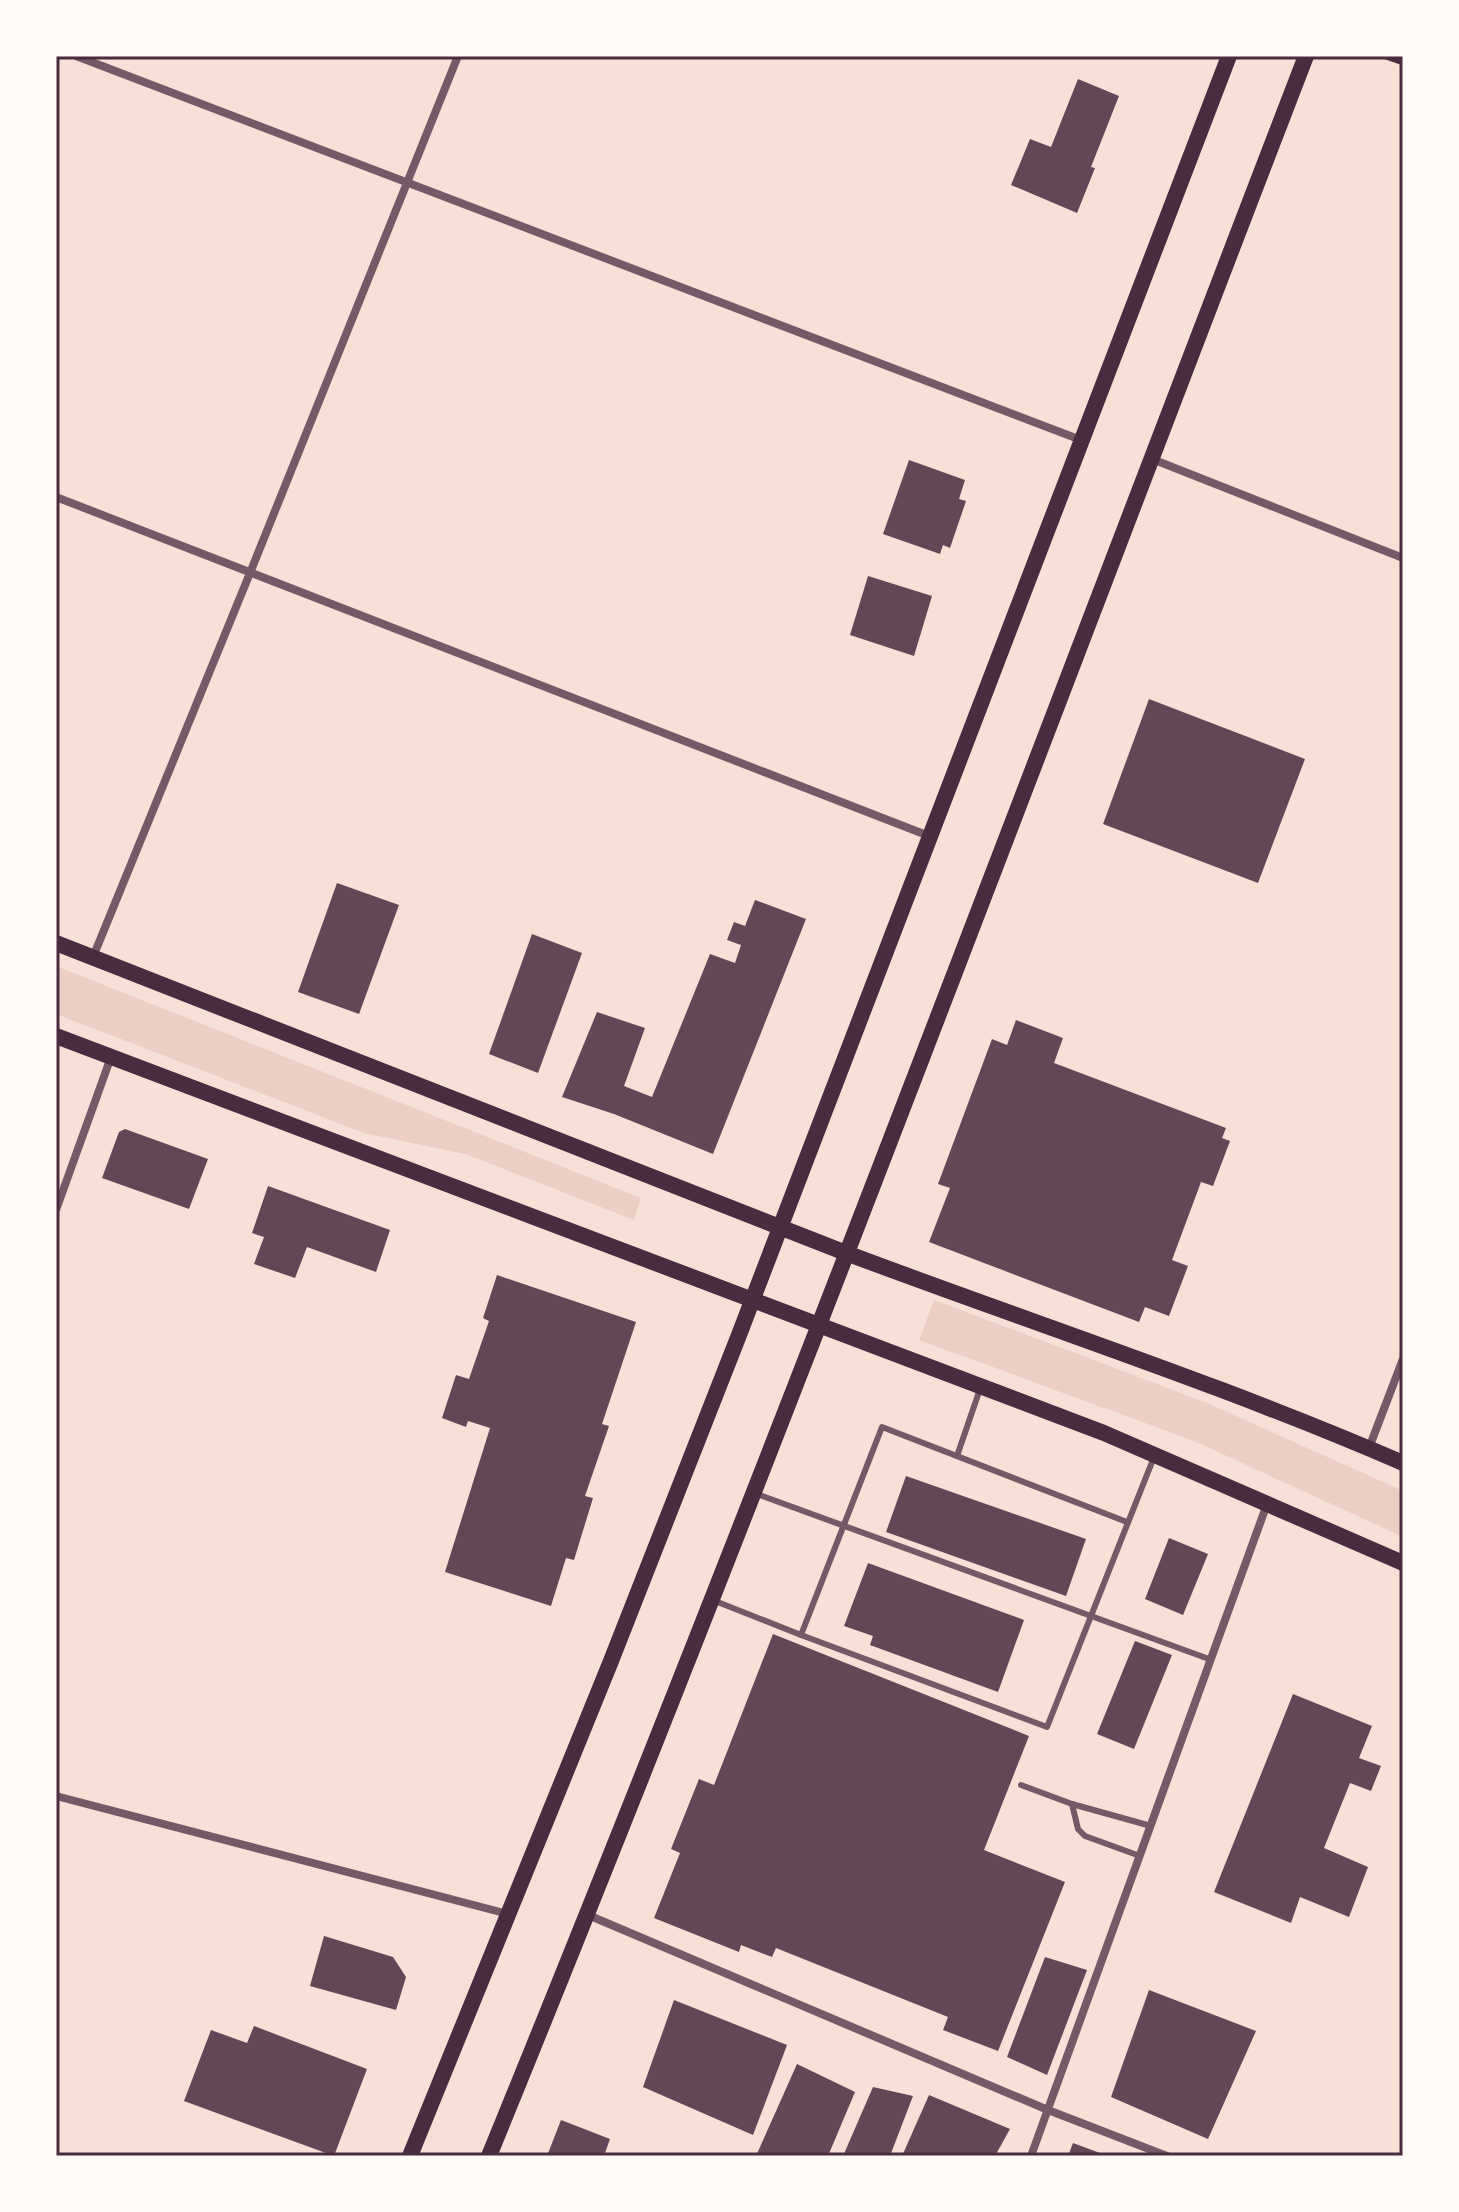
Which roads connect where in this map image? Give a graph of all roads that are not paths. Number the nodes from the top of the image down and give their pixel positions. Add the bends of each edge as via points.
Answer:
1 (76, 56) edge
2 (458, 56) edge
3 (1229, 56) edge
4 (1306, 56) edge
5 (407, 183) junction
6 (1081, 440) junction
7 (1151, 459) junction
8 (56, 497) edge
9 (1403, 558) edge
10 (250, 573) junction
11 (929, 836) junction
12 (56, 943) edge
13 (93, 957) junction
14 (56, 1036) edge
15 (111, 1057) junction
16 (56, 1210) edge
17 (780, 1227) junction
18 (848, 1253) junction
19 (753, 1299) junction
20 (820, 1324) junction
21 (1403, 1359) edge
22 (981, 1385) junction
23 (1369, 1448) junction
24 (1156, 1454) junction
25 (957, 1456) junction
26 (1403, 1463) edge
27 (754, 1493) junction
28 (1267, 1503) junction
29 (1127, 1522) junction
30 (843, 1525) junction
31 (1403, 1563) edge
32 (712, 1599) junction
33 (1090, 1615) junction
34 (801, 1635) junction
35 (1209, 1659) junction
36 (1021, 1785) dead end
37 (56, 1796) edge
38 (1072, 1804) junction
39 (1151, 1826) junction
40 (1140, 1856) junction
41 (508, 1914) junction
42 (588, 1915) junction
43 (1048, 2110) junction
44 (410, 2156) edge
45 (489, 2156) edge
46 (1031, 2156) edge
47 (1167, 2156) edge

1 - 5 street
2 - 5 street
3 - 6 main road
4 - 7 main road
5 - 6 street
5 - 10 street
6 - 11 main road
7 - 9 street
7 - 18 main road
8 - 10 street
10 - 11 street
10 - 13 street
11 - 17 main road
12 - 13 main road
13 - 17 main road
14 - 15 main road
15 - 16 street
15 - 19 main road
17 - 18 main road
17 - 19 main road
18 - 20 main road
18 - 23 main road
19 - 20 main road
19 - 41 main road
20 - 22 main road
20 - 27 main road
21 - 23 street
22 - 24 main road
22 - 25 lane
23 - 26 main road
24 - 28 main road
24 - 29 lane
25 - 29 lane
25 - 30 lane via 882,1427
27 - 30 lane
27 - 32 main road
28 - 31 main road
28 - 35 street
29 - 33 lane
30 - 33 lane
30 - 34 lane
32 - 34 lane
32 - 42 main road
33 - 34 lane via 1047,1727
33 - 35 lane
35 - 39 street
36 - 38 lane
37 - 41 street
38 - 39 lane
38 - 40 lane via 1085,1836
39 - 40 street
40 - 43 street
41 - 44 main road
42 - 43 street
42 - 45 main road
43 - 46 street
43 - 47 street

